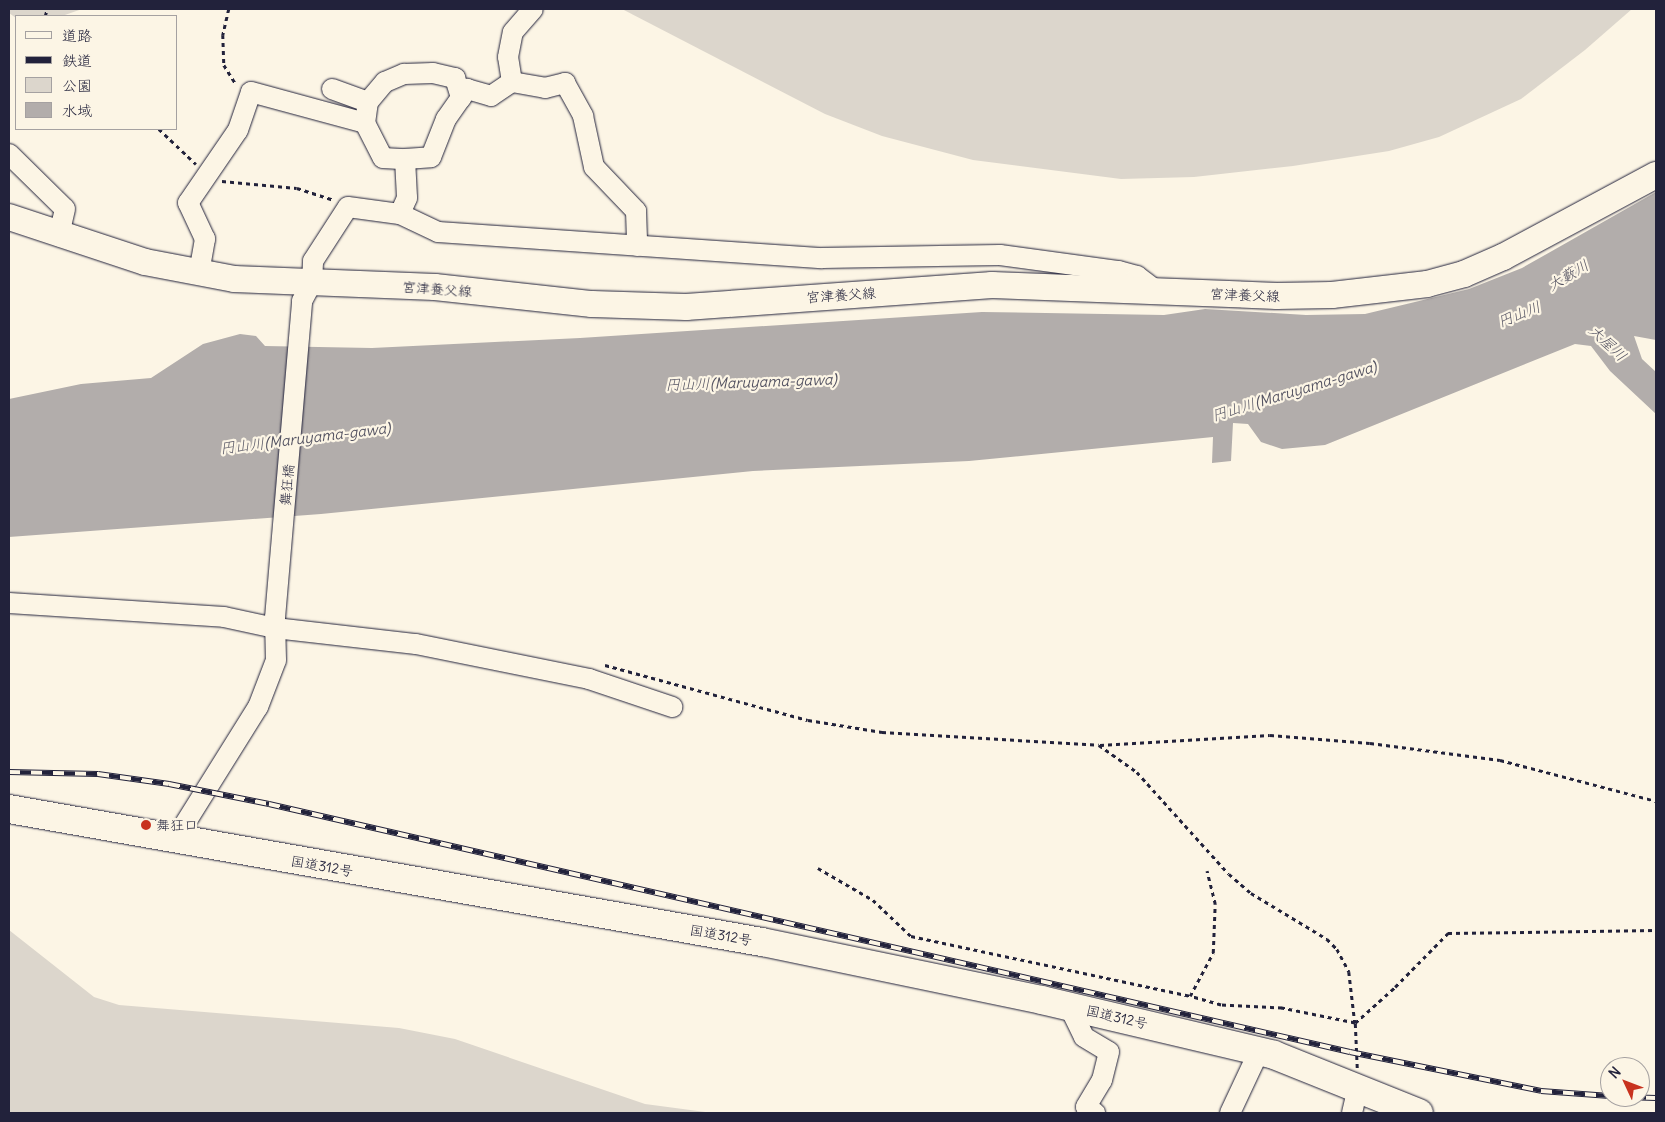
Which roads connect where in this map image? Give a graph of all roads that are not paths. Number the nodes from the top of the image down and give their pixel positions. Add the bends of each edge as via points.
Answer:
1 (533, 9) edge
2 (512, 82) junction
3 (332, 89) dead end
4 (460, 98) junction
5 (368, 102) junction
6 (365, 123) junction
7 (9, 154) edge
8 (405, 159) junction
9 (1656, 175) edge
10 (400, 214) junction
11 (9, 217) edge
12 (59, 236) junction
13 (637, 246) junction
14 (199, 273) junction
15 (312, 282) junction
16 (1158, 292) junction
17 (9, 603) edge
18 (275, 623) junction
19 (672, 707) dead end
20 (9, 809) edge
21 (176, 838) junction
22 (1069, 1006) junction
23 (1259, 1051) junction
24 (1358, 1087) junction
25 (1238, 1111) edge
26 (1094, 1113) edge
27 (1352, 1113) edge
28 (1419, 1113) edge

1 - 2 street via 512,32 508,57
2 - 4 street via 491,96 467,89
2 - 13 street via 545,88 565,82 583,116 594,168 636,211
3 - 5 street
4 - 5 street via 455,78 433,73 404,74 385,82
4 - 8 street via 446,119 431,157
5 - 6 street
6 - 8 street via 383,158
6 - 14 street via 251,92 238,130 188,204 205,239
7 - 12 street via 65,209
8 - 10 street via 407,198
9 - 16 main road, 宮津養父線 via 1502,257 1427,284 1332,295
10 - 13 street via 438,232
10 - 15 street, 舞狂橋 via 348,207 313,261
11 - 12 main road, 宮津養父線
12 - 14 main road, 宮津養父線 via 145,262
13 - 16 street via 822,258 1000,255 1119,271 1137,276
14 - 15 main road, 宮津養父線 via 234,279
15 - 16 main road, 宮津養父線 via 435,287 592,304 686,307 992,285
15 - 18 street, 舞狂橋 via 302,301
17 - 18 street via 224,616
18 - 19 street via 503,661 589,680
18 - 21 street, 舞狂橋 via 276,660 258,707
20 - 21 highway, 国道312号
21 - 22 highway, 国道312号 via 762,942
22 - 23 highway, 国道312号
22 - 26 street via 1084,1038 1109,1052 1102,1080 1086,1107
23 - 24 highway, 国道312号
23 - 25 street
24 - 27 street
24 - 28 highway, 国道312号

